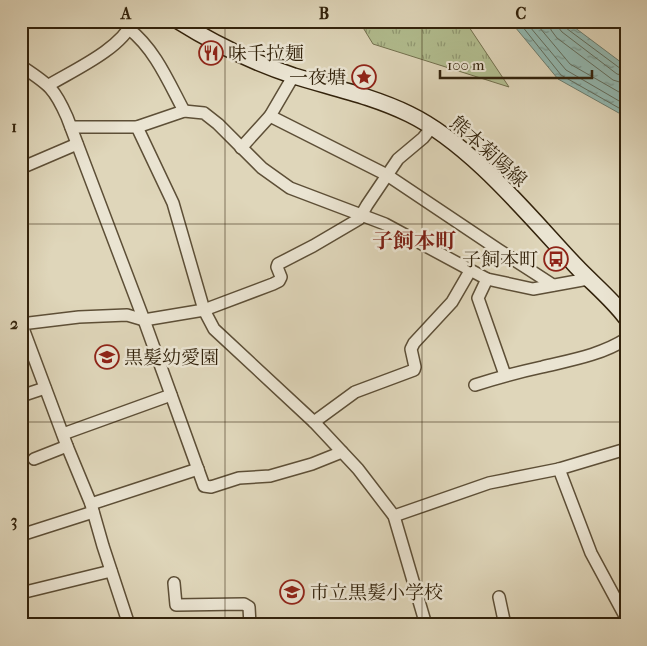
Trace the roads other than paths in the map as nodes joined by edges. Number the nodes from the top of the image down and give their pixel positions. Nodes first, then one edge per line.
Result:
1 (178, 21) edge
2 (131, 25) edge
3 (21, 66) edge
4 (294, 76) junction
5 (48, 85) junction
6 (184, 111) junction
7 (270, 116) junction
8 (137, 126) junction
9 (71, 127) junction
10 (432, 127) junction
11 (77, 144) junction
12 (241, 148) junction
13 (21, 168) edge
14 (387, 174) junction
15 (362, 215) junction
16 (470, 271) junction
17 (487, 279) junction
18 (588, 279) junction
19 (553, 285) junction
20 (624, 309) edge
21 (204, 310) junction
22 (144, 320) junction
23 (21, 324) edge
24 (626, 339) edge
25 (504, 375) junction
26 (475, 384) dead end
27 (45, 388) junction
28 (171, 395) junction
29 (21, 396) edge
30 (314, 422) junction
31 (63, 434) junction
32 (67, 446) junction
33 (626, 449) edge
34 (342, 452) junction
35 (34, 459) dead end
36 (198, 469) junction
37 (559, 470) junction
38 (92, 508) junction
39 (394, 516) junction
40 (21, 535) edge
41 (111, 571) junction
42 (174, 583) dead end
43 (21, 593) edge
44 (499, 597) dead end
45 (626, 618) edge
46 (129, 625) edge
47 (250, 625) edge
48 (426, 625) edge
49 (505, 625) edge

1 - 4 main road, 熊本菊陽線
2 - 5 street
2 - 6 street
3 - 5 street
4 - 7 street
4 - 10 main road, 熊本菊陽線
5 - 9 street
6 - 8 street
6 - 12 street
7 - 12 street
7 - 14 street
8 - 9 street
8 - 21 street
9 - 11 street
10 - 14 street
10 - 18 main road, 熊本菊陽線
11 - 13 street
11 - 22 street
12 - 15 street
14 - 15 street
14 - 19 street
15 - 16 street
15 - 21 street
16 - 17 street
16 - 30 street
17 - 19 street
17 - 25 street
18 - 19 street
18 - 20 main road, 熊本菊陽線
21 - 22 street
21 - 30 street
22 - 23 street
22 - 28 street
23 - 27 street
24 - 25 street
25 - 26 street
27 - 29 street
27 - 31 street
28 - 31 street
28 - 36 street
30 - 34 street
31 - 32 street
32 - 35 street
32 - 38 street
33 - 37 street
34 - 36 street
34 - 39 street
36 - 38 street
37 - 39 street
37 - 45 street
38 - 40 street
38 - 41 street
39 - 48 street
41 - 43 street
41 - 46 street
42 - 47 street
44 - 49 street

